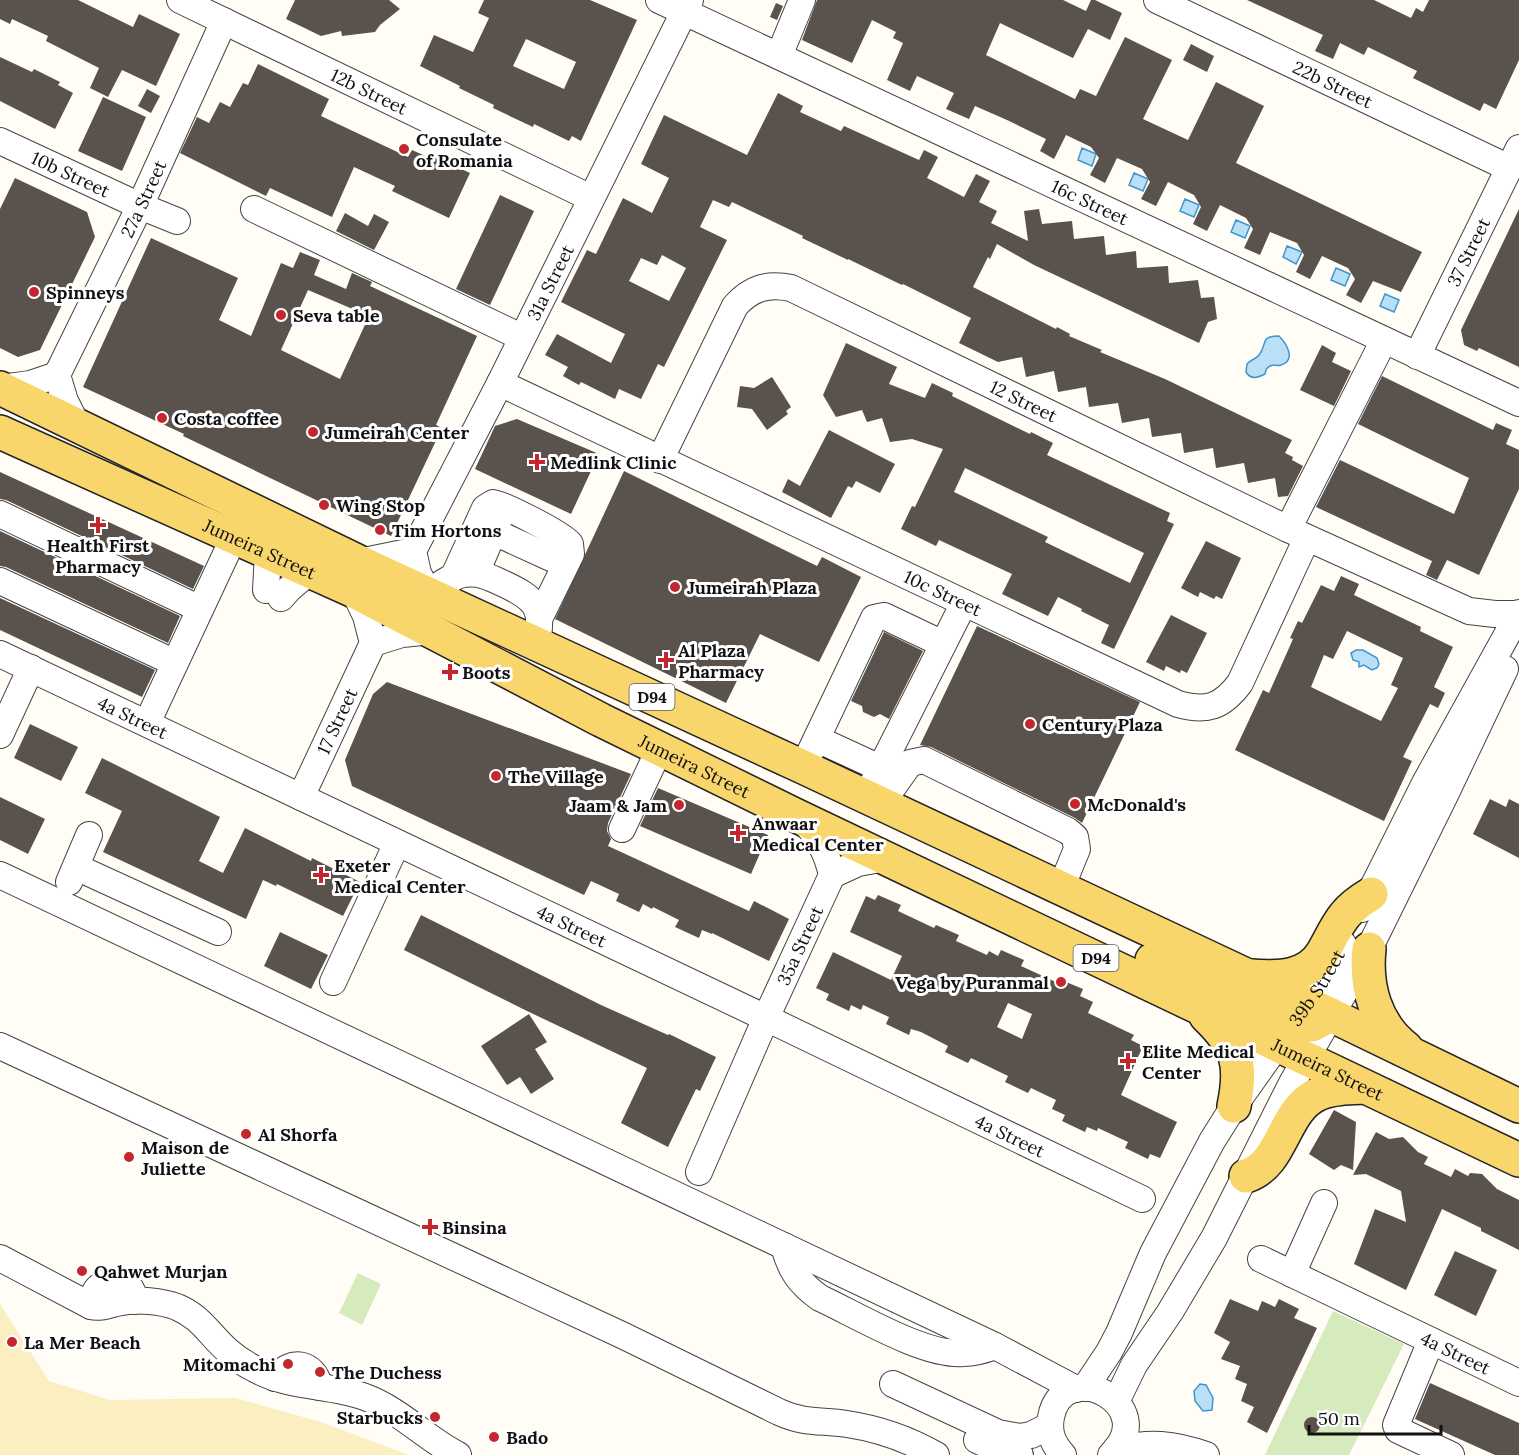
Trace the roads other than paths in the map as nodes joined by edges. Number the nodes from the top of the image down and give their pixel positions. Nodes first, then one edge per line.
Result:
1 (180, 0) edge
2 (659, 0) edge
3 (802, 0) edge
4 (1156, 0) edge
5 (687, 6) edge
6 (224, 21) junction
7 (779, 56) junction
8 (2, 147) edge
9 (1514, 158) edge
10 (591, 198) junction
11 (140, 206) junction
12 (254, 209) dead end
13 (177, 221) dead end
14 (521, 337) junction
15 (1384, 340) junction
16 (1417, 356) junction
17 (57, 375) junction
18 (500, 383) junction
19 (0, 388) edge
20 (1519, 403) edge
21 (77, 425) junction
22 (6, 438) edge
23 (660, 460) junction
24 (504, 507) junction
25 (0, 514) edge
26 (494, 532) junction
27 (1298, 533) junction
28 (234, 537) junction
29 (557, 547) junction
30 (413, 551) junction
31 (268, 553) junction
32 (310, 572) junction
33 (357, 576) junction
34 (0, 581) edge
35 (452, 581) junction
36 (964, 603) junction
37 (200, 609) junction
38 (1469, 611) junction
39 (1519, 613) edge
40 (535, 621) junction
41 (432, 631) junction
42 (1519, 640) edge
43 (373, 643) junction
44 (943, 644) junction
45 (0, 654) edge
46 (1493, 657) junction
47 (175, 663) junction
48 (31, 668) junction
49 (147, 723) junction
50 (0, 735) edge
51 (660, 748) junction
52 (810, 753) junction
53 (880, 768) junction
54 (301, 797) junction
55 (874, 800) junction
56 (799, 817) junction
57 (622, 829) dead end
58 (89, 835) dead end
59 (397, 843) junction
60 (886, 858) junction
61 (0, 875) edge
62 (832, 875) junction
63 (1061, 888) junction
64 (128, 891) junction
65 (1371, 894) junction
66 (111, 927) junction
67 (218, 932) dead end
68 (1044, 933) junction
69 (1369, 949) junction
70 (1247, 976) junction
71 (333, 982) dead end
72 (1199, 1008) junction
73 (766, 1018) junction
74 (1305, 1030) junction
75 (0, 1046) edge
76 (1419, 1058) junction
77 (1365, 1087) junction
78 (1513, 1103) edge
79 (1234, 1106) junction
80 (1519, 1160) edge
81 (699, 1172) dead end
82 (1246, 1176) junction
83 (1142, 1199) dead end
84 (1324, 1203) dead end
85 (0, 1258) edge
86 (1261, 1259) dead end
87 (1292, 1274) junction
88 (1431, 1341) junction
89 (1519, 1383) edge
90 (1081, 1389) junction
91 (1120, 1409) junction
92 (1056, 1446) edge
93 (1179, 1446) junction
94 (1114, 1452) edge
95 (458, 1455) edge
96 (936, 1455) edge
97 (1020, 1455) edge
98 (1026, 1455) edge
99 (1206, 1455) edge
100 (1450, 1455) edge

1 - 6 street, 12b Street
2 - 5 street, 16c Street
3 - 7 street
4 - 9 street, 22b Street
5 - 7 street, 16c Street
5 - 10 street, 31a Street
6 - 10 street, 12b Street
6 - 11 street, 27a Street
7 - 15 street, 16c Street
8 - 11 street, 10b Street
9 - 16 street, 37 Street
10 - 14 street, 31a Street
11 - 13 street, 10b Street
11 - 17 street, 27a Street
12 - 14 street
14 - 18 street, 31a Street
15 - 16 street, 16c Street
15 - 27 street, 10c Street
16 - 20 street, 16c Street
17 - 19 street
17 - 21 street
18 - 23 street, 10c Street
18 - 30 street, 31a Street
19 - 21 main road, Jumeira Street / D94
21 - 33 main road, Jumeira Street / D94
22 - 28 main road, Jumeira Street / D94
23 - 27 street, 12 Street
23 - 36 street, 10c Street
24 - 26 street
24 - 29 street
24 - 35 street
25 - 37 street
26 - 29 street
26 - 35 street
27 - 36 street, 10c Street
27 - 38 street, 12 Street
28 - 31 main road, Jumeira Street / D94
28 - 37 street
29 - 40 street
30 - 33 street
30 - 35 street
31 - 32 main road, Jumeira Street / D94
31 - 32 street
32 - 33 main road, Jumeira Street / D94
33 - 35 main road, Jumeira Street / D94
33 - 41 main road, Jumeira Street / D94
33 - 43 street
34 - 47 street
35 - 40 main road, Jumeira Street / D94
35 - 40 street
36 - 44 street
37 - 47 street
38 - 39 street, 12 Street
38 - 46 street
39 - 46 street, 39b Street
40 - 52 main road, Jumeira Street / D94
41 - 43 street
41 - 51 main road, Jumeira Street / D94
42 - 69 street, 39b Street
43 - 54 street, 17 Street
44 - 52 street
44 - 53 street
45 - 48 street, 4a Street
46 - 65 street, 39b Street
47 - 49 street
48 - 49 street, 4a Street
48 - 50 street
49 - 54 street, 4a Street
51 - 56 main road, Jumeira Street / D94
51 - 57 street
52 - 53 street
52 - 55 main road, Jumeira Street / D94
53 - 55 street
54 - 59 street, 4a Street
55 - 63 main road, Jumeira Street / D94
55 - 63 street
56 - 60 main road, Jumeira Street / D94
56 - 62 street
58 - 64 street
59 - 71 street
59 - 73 street, 4a Street
60 - 62 street
60 - 68 main road, Jumeira Street / D94
61 - 66 street
62 - 73 street, 35a Street
63 - 70 main road, Jumeira Street / D94
64 - 66 street
64 - 67 street
65 - 70 main road
65 - 74 street, 39b Street
66 - 90 street
68 - 72 main road, Jumeira Street / D94
68 - 74 main road
69 - 74 street, 39b Street
69 - 76 main road
70 - 74 main road, Jumeira Street / D94
72 - 74 main road, Jumeira Street / D94
72 - 79 main road
73 - 81 street, 35a Street
73 - 83 street, 4a Street
74 - 76 main road, Jumeira Street / D94
74 - 77 main road, Jumeira Street / D94
74 - 78 main road
74 - 79 street, 39b Street
74 - 82 street, 39b Street
75 - 96 street
76 - 78 main road, Jumeira Street / D94
77 - 80 main road, Jumeira Street / D94
77 - 82 main road
79 - 90 street, 39b Street
82 - 91 street, 39b Street
84 - 87 street
85 - 95 street
86 - 87 street, 4a Street
87 - 88 street, 4a Street
88 - 89 street, 4a Street
88 - 100 street
90 - 91 street
90 - 92 street, 39b Street
91 - 93 street
91 - 94 street, 39b Street
92 - 97 street
92 - 98 street
93 - 94 street
93 - 99 street

